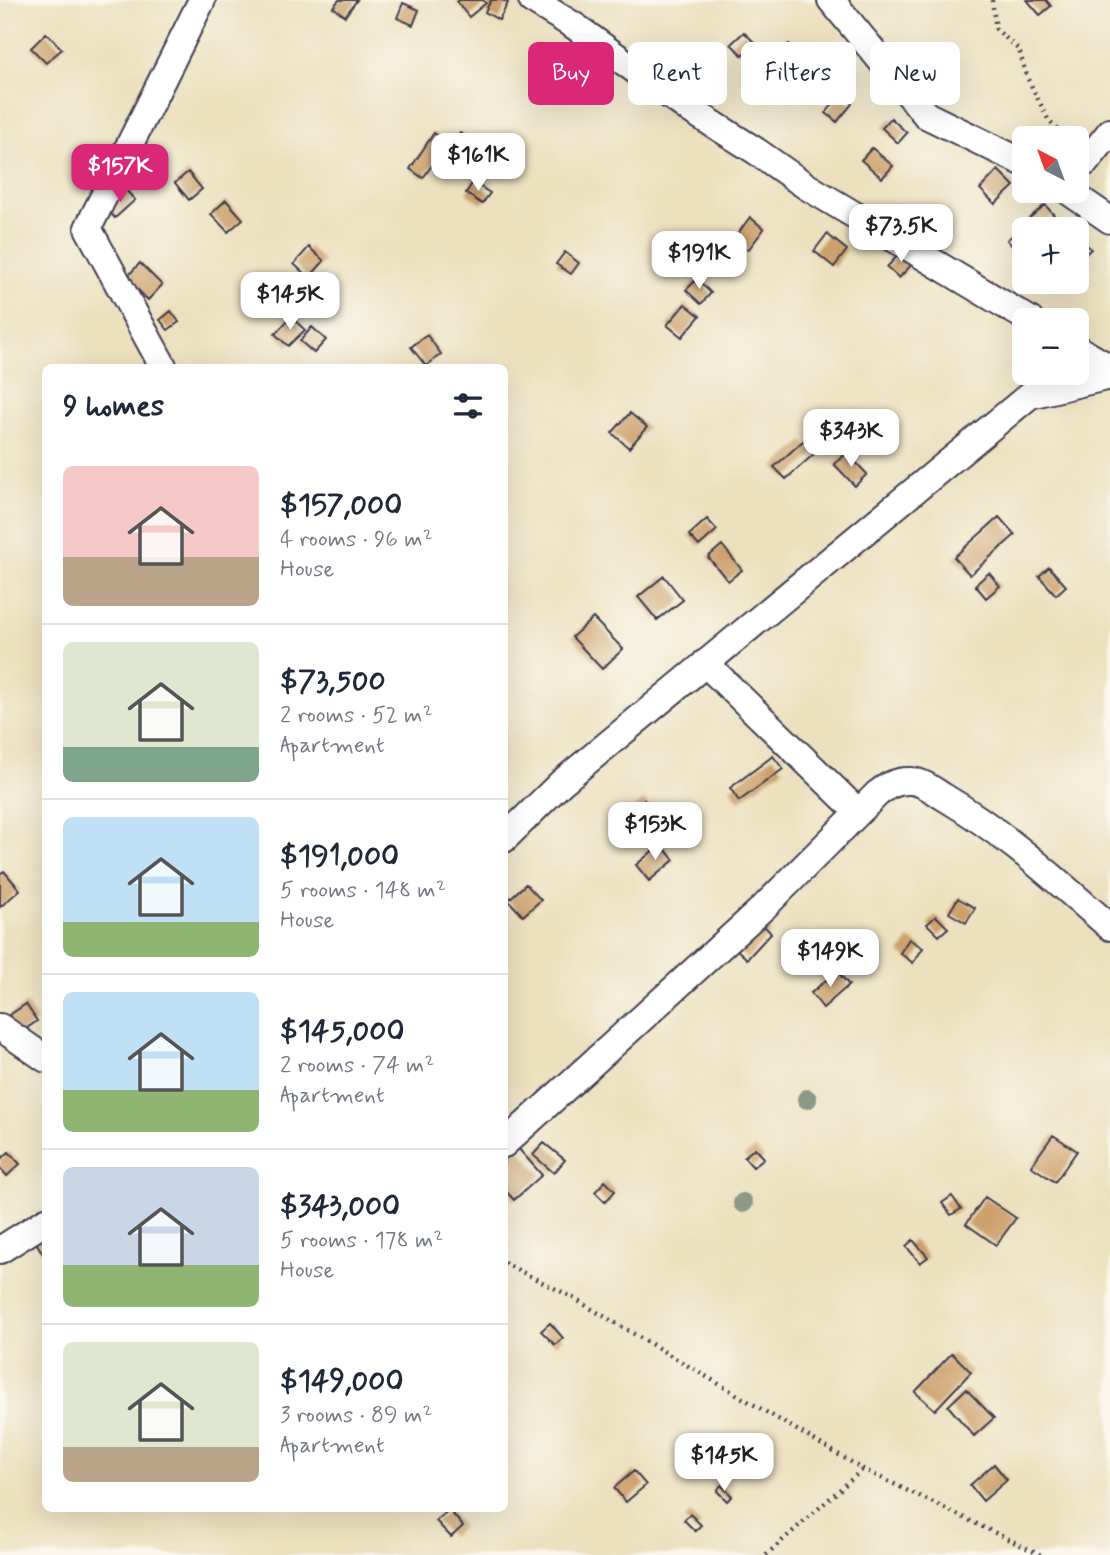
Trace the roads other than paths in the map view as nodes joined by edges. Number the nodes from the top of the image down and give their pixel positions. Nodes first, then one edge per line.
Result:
1 (202, 0) edge
2 (532, 0) edge
3 (831, 0) edge
4 (1110, 132) edge
5 (1012, 157) edge
6 (1089, 158) edge
7 (1085, 203) edge
8 (1110, 220) edge
9 (1012, 309) edge
10 (1089, 356) edge
11 (162, 364) edge
12 (1110, 368) edge
13 (1110, 376) edge
14 (705, 663) junction
15 (858, 812) junction
16 (508, 835) edge
17 (1110, 927) edge
18 (0, 1027) edge
19 (42, 1056) edge
20 (508, 1140) edge
21 (42, 1224) edge
22 (0, 1250) edge

1 - 11 street
2 - 9 street
3 - 5 street
4 - 6 street
7 - 8 street
10 - 12 street
13 - 14 street
14 - 15 street
14 - 16 street
15 - 17 street
15 - 20 street
18 - 19 street
21 - 22 street

